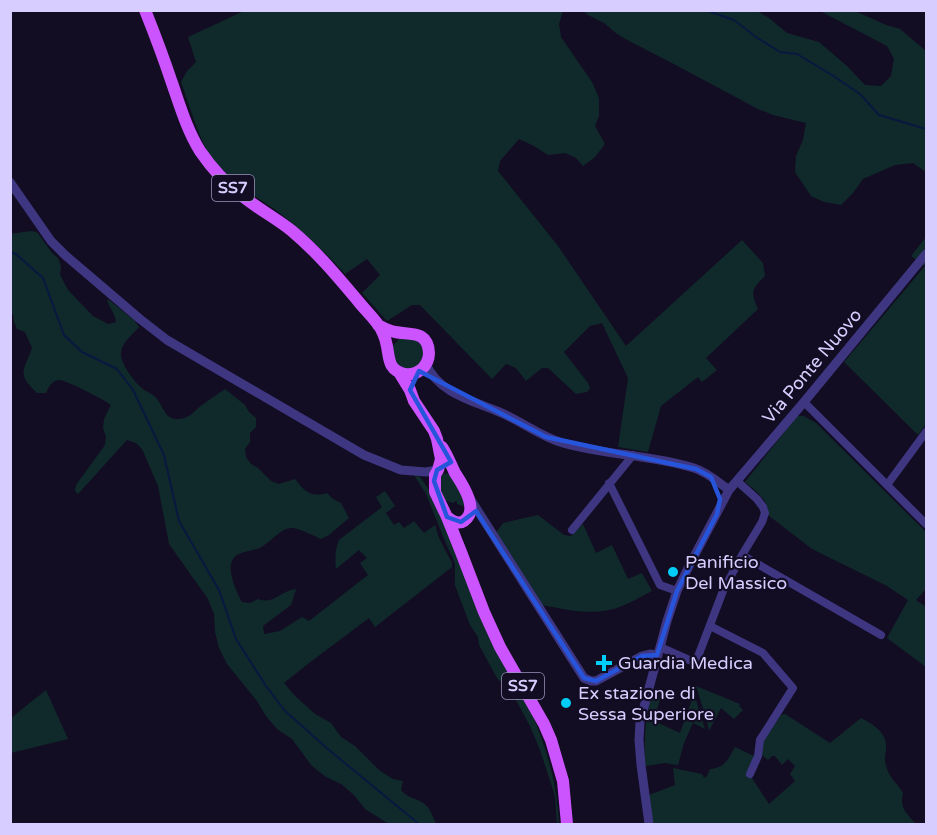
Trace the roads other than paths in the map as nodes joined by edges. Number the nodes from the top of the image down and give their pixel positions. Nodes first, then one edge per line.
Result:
1 (145, 10) edge
2 (10, 182) edge
3 (927, 254) edge
4 (378, 325) junction
5 (404, 333) junction
6 (388, 351) junction
7 (420, 369) junction
8 (399, 372) junction
9 (410, 390) junction
10 (804, 402) junction
11 (927, 432) edge
12 (437, 439) junction
13 (633, 455) junction
14 (438, 470) junction
15 (419, 472) junction
16 (456, 473) junction
17 (711, 477) junction
18 (737, 481) junction
19 (609, 483) junction
20 (887, 485) junction
21 (729, 490) junction
22 (435, 492) junction
23 (468, 498) junction
24 (717, 514) junction
25 (447, 517) junction
26 (482, 519) junction
27 (464, 520) junction
28 (927, 524) edge
29 (572, 531) dead end
30 (461, 552) junction
31 (742, 555) junction
32 (677, 591) junction
33 (710, 626) junction
34 (881, 634) dead end
35 (658, 651) junction
36 (750, 774) dead end
37 (567, 825) edge
38 (649, 825) edge

1 - 4 main road, SS7
2 - 15 street
3 - 10 street, Via Ponte Nuovo
4 - 5 main road
4 - 6 main road, SS7
5 - 6 main road
5 - 7 main road
6 - 8 main road, SS7
7 - 8 main road
7 - 9 main road
7 - 13 street
8 - 9 main road, SS7
9 - 12 main road, SS7
10 - 18 street, Via Ponte Nuovo
10 - 20 street
11 - 20 street
12 - 14 main road, SS7
12 - 16 main road, SS7
13 - 17 street
13 - 19 street
14 - 15 street
14 - 16 main road
14 - 22 main road, SS7
15 - 22 street
16 - 23 main road, SS7
17 - 21 street
17 - 24 street
18 - 21 street, Via Ponte Nuovo
18 - 31 street
19 - 29 street
19 - 32 street
20 - 28 street
21 - 24 street, Via Ponte Nuovo
22 - 25 main road, SS7
23 - 26 street
23 - 27 main road, SS7
24 - 32 street, Via Ponte Nuovo
25 - 27 main road
25 - 30 main road, SS7
26 - 27 street
26 - 35 street
27 - 30 main road, SS7
30 - 37 main road, SS7
31 - 33 street
31 - 34 street
32 - 35 street, Via Ponte Nuovo
33 - 35 street
33 - 36 street
35 - 38 street, Via Ponte Nuovo

